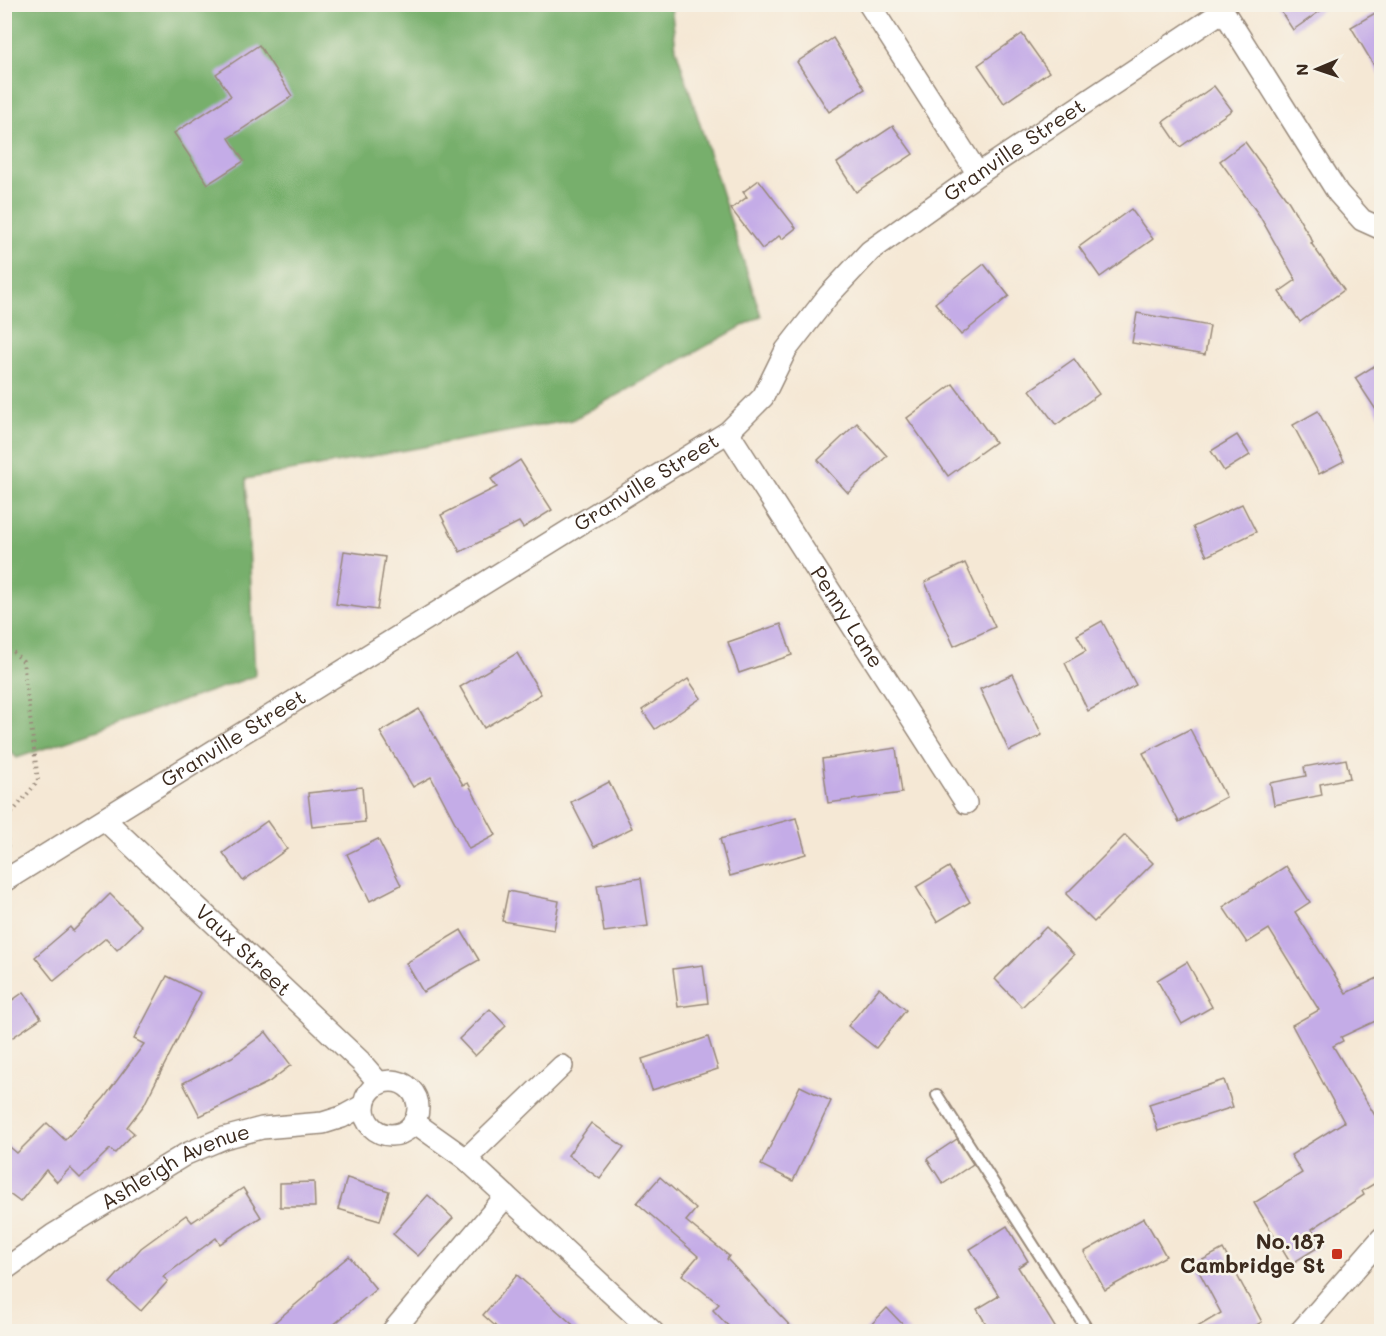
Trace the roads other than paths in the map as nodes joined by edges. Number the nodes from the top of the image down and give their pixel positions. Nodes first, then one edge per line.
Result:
1 (868, 4) edge
2 (1221, 8) edge
3 (978, 174) junction
4 (1382, 229) edge
5 (728, 432) junction
6 (966, 803) dead end
7 (105, 820) junction
8 (7, 880) edge
9 (562, 1066) dead end
10 (379, 1083) junction
11 (937, 1095) dead end
12 (364, 1105) junction
13 (414, 1122) junction
14 (466, 1159) junction
15 (507, 1196) junction
16 (1382, 1238) edge
17 (4, 1270) edge
18 (392, 1332) edge
19 (653, 1332) edge
20 (1089, 1332) edge
21 (1300, 1332) edge

1 - 3 street
2 - 3 street, Granville Street
2 - 4 street
3 - 5 street, Granville Street
5 - 6 street, Penny Lane
5 - 7 street, Granville Street
7 - 8 street, Granville Street
7 - 10 street, Vaux Street
9 - 14 street
10 - 12 street
10 - 13 street
11 - 20 lane
12 - 13 street
12 - 17 street, Ashleigh Avenue
13 - 14 street
14 - 15 street
15 - 18 street
15 - 19 street
16 - 21 street

